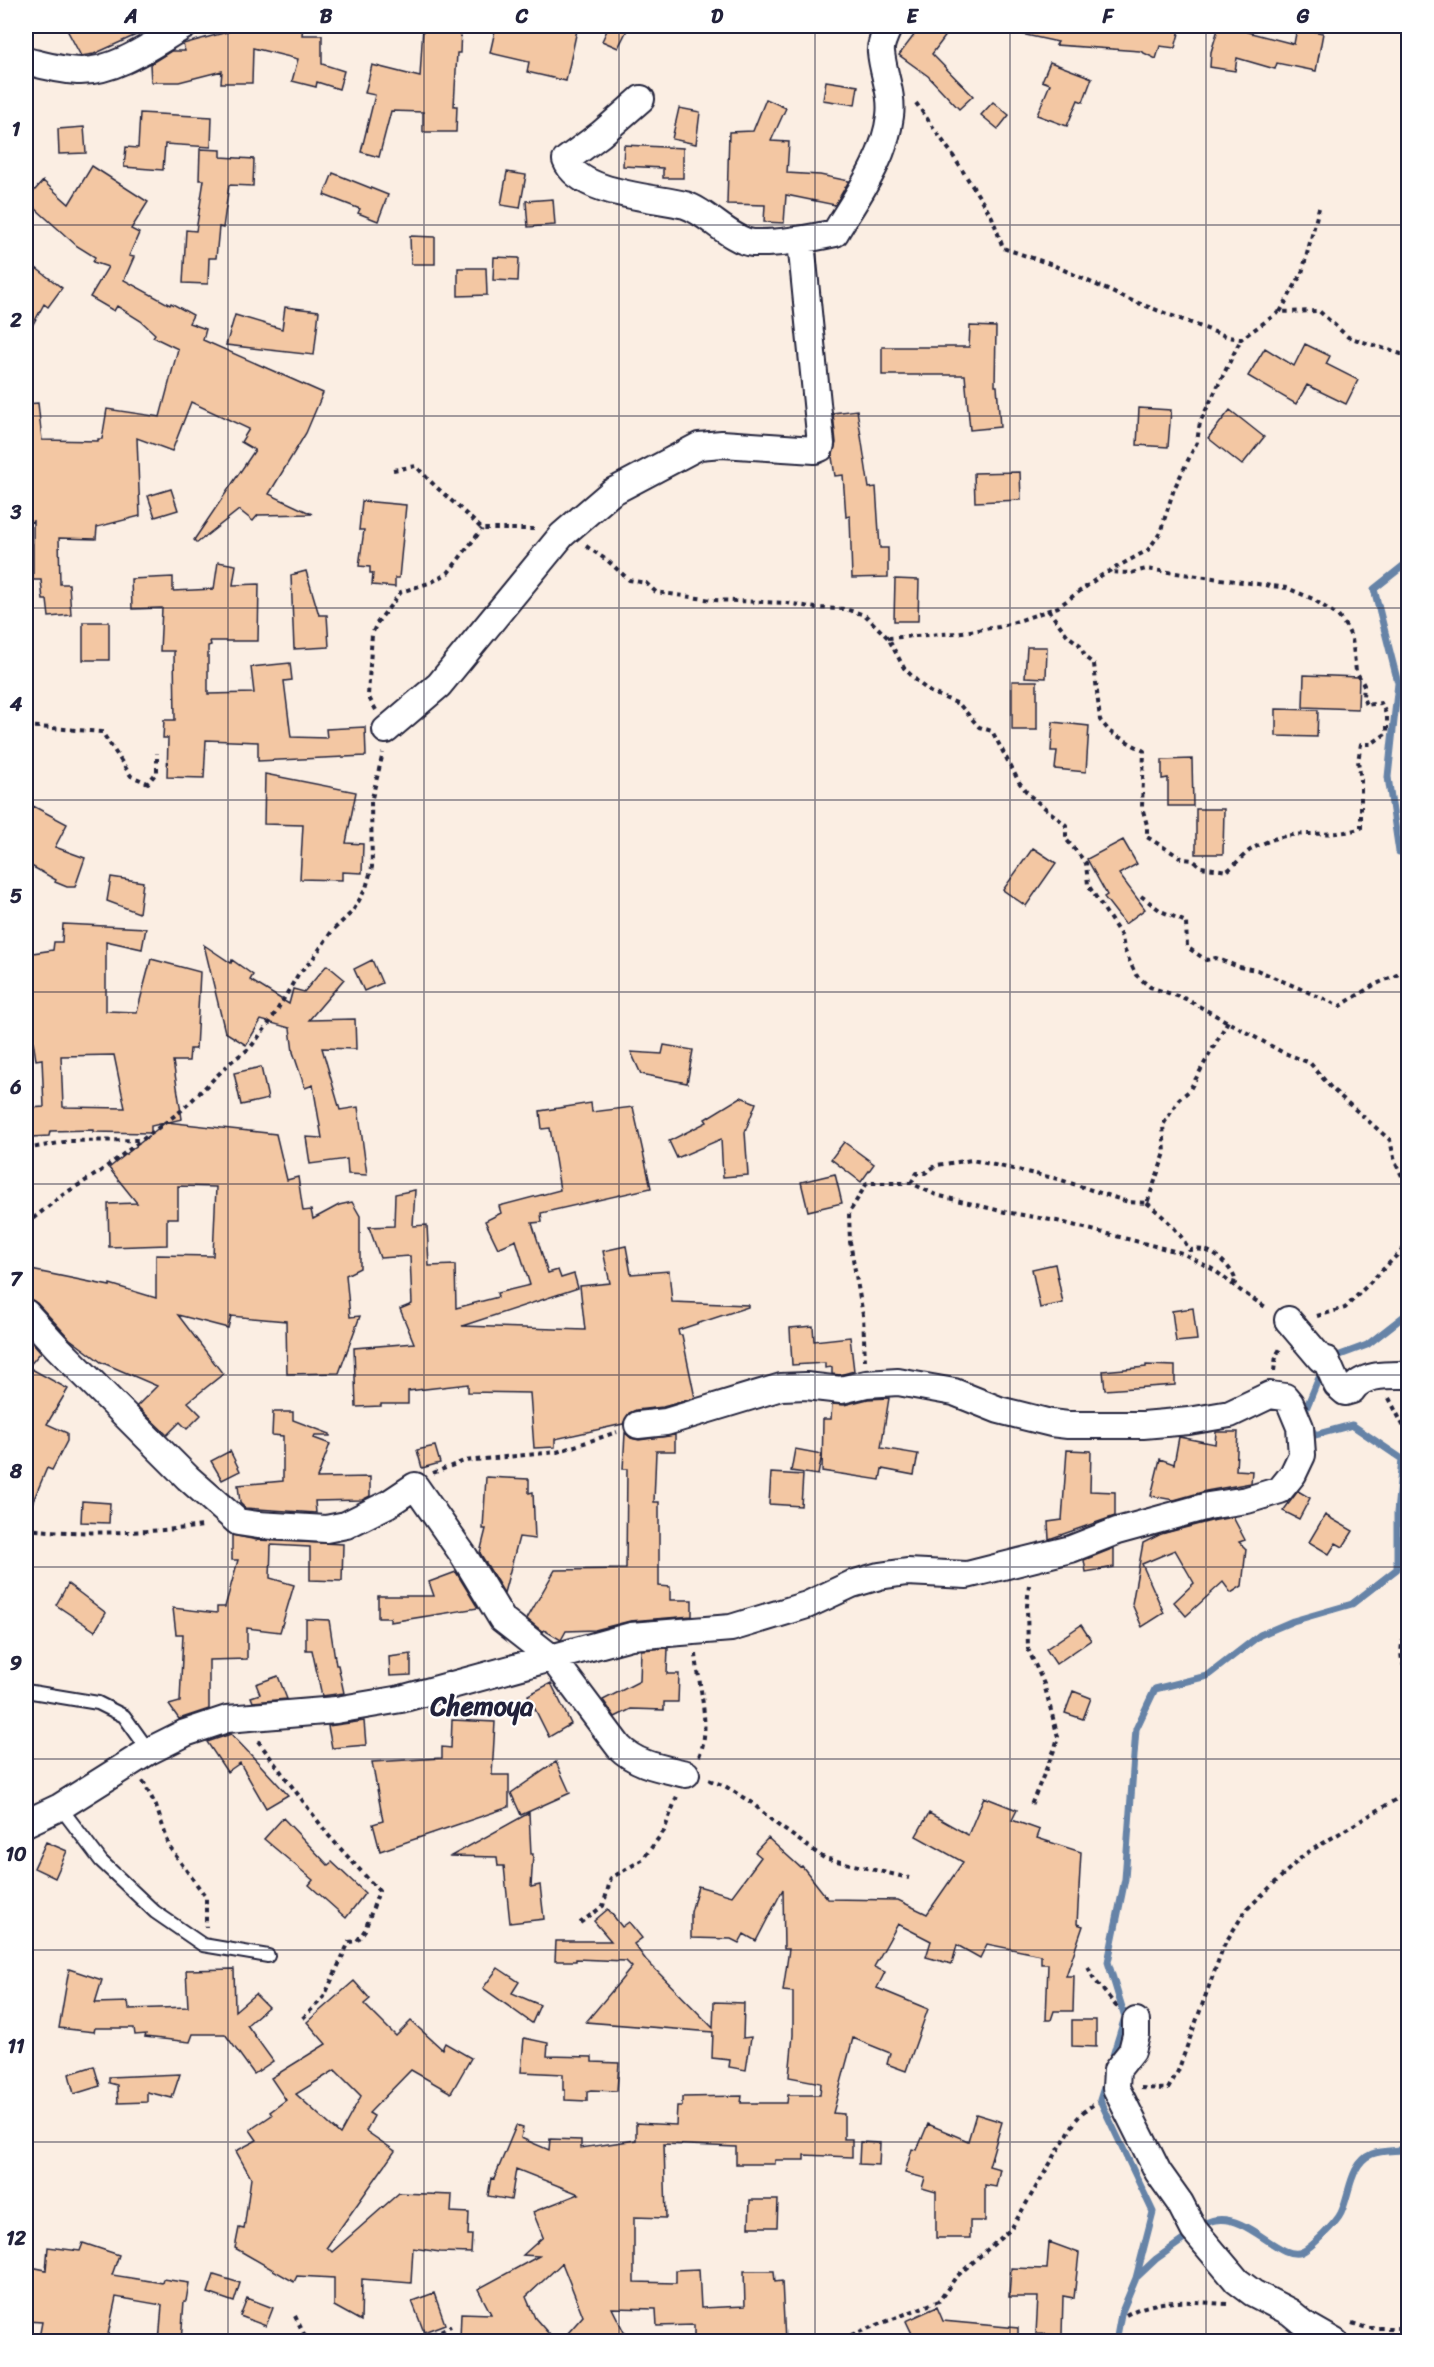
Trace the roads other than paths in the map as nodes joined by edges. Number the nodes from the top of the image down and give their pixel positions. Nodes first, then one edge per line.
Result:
1 (184, 26) edge
2 (889, 26) edge
3 (26, 61) edge
4 (641, 99) dead end
5 (801, 241) junction
6 (386, 730) dead end
7 (26, 1313) edge
8 (1288, 1320) road end
9 (1408, 1375) edge
10 (638, 1425) road end
11 (553, 1659) junction
12 (26, 1691) edge
13 (142, 1756) junction
14 (686, 1774) dead end
15 (60, 1807) junction
16 (26, 1823) edge
17 (268, 1956) dead end
18 (1128, 2015) road end
19 (1335, 2342) edge

1 - 3 street
2 - 5 street
4 - 5 street
5 - 6 street
7 - 11 street
8 - 9 street
10 - 11 street
11 - 13 street
11 - 14 street
12 - 13 lane
13 - 15 street
15 - 16 street
15 - 17 lane
18 - 19 street

